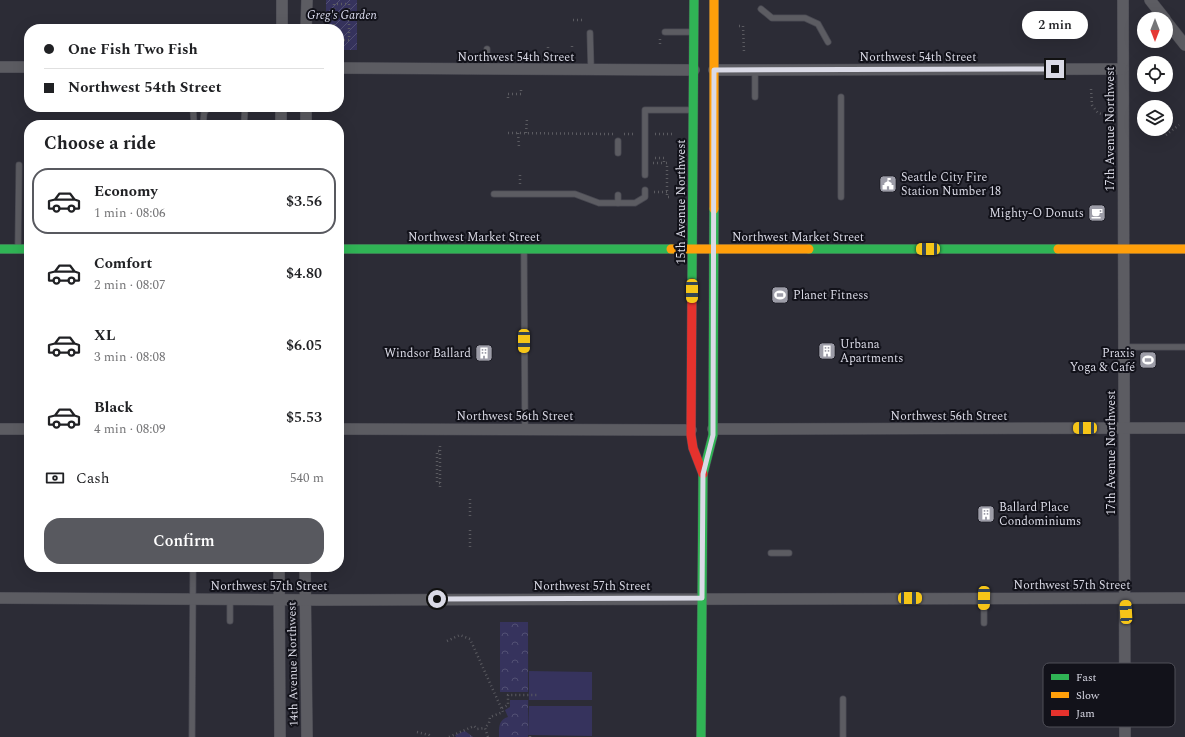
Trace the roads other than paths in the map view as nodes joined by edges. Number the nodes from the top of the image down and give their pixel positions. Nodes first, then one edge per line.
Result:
1 (282, 0) edge
2 (307, 0) edge
3 (694, 0) edge
4 (714, 0) edge
5 (1123, 0) edge
6 (1150, 0) edge
7 (761, 9) dead end
8 (1159, 12) edge
9 (282, 24) edge
10 (306, 24) edge
11 (1173, 30) edge
12 (666, 32) dead end
13 (694, 32) junction
14 (590, 33) dead end
15 (828, 42) dead end
16 (1185, 45) edge
17 (487, 49) dead end
18 (0, 67) edge
19 (24, 67) edge
20 (344, 68) edge
21 (1123, 69) junction
22 (487, 70) junction
23 (591, 70) junction
24 (694, 70) junction
25 (714, 70) junction
26 (755, 70) junction
27 (755, 97) dead end
28 (842, 97) dead end
29 (693, 110) junction
30 (618, 141) dead end
31 (618, 153) dead end
32 (19, 165) dead end
33 (645, 175) dead end
34 (645, 190) dead end
35 (494, 194) dead end
36 (618, 195) dead end
37 (841, 197) dead end
38 (618, 203) junction
39 (0, 249) edge
40 (18, 249) junction
41 (24, 249) edge
42 (344, 249) edge
43 (524, 249) junction
44 (692, 249) junction
45 (713, 249) junction
46 (1123, 249) junction
47 (1185, 249) edge
48 (1124, 347) junction
49 (1185, 347) edge
50 (1124, 428) junction
51 (1185, 428) edge
52 (0, 429) edge
53 (24, 429) edge
54 (344, 429) edge
55 (525, 429) junction
56 (691, 430) junction
57 (713, 430) junction
58 (703, 474) junction
59 (771, 553) dead end
60 (789, 553) dead end
61 (193, 572) edge
62 (279, 572) edge
63 (305, 572) edge
64 (0, 598) edge
65 (702, 598) junction
66 (984, 598) junction
67 (1125, 598) junction
68 (1185, 598) edge
69 (193, 599) junction
70 (230, 599) junction
71 (279, 599) junction
72 (306, 600) junction
73 (230, 621) dead end
74 (984, 623) dead end
75 (1125, 663) edge
76 (843, 699) dead end
77 (192, 737) edge
78 (280, 737) edge
79 (307, 737) edge
80 (702, 737) edge
81 (843, 737) edge

1 - 9 street
2 - 10 street
3 - 13 main road, 15th Avenue Northwest
4 - 25 main road, 15th Avenue Northwest
5 - 21 street, 17th Avenue Northwest
6 - 8 street
7 - 15 lane
11 - 16 street
12 - 13 lane
13 - 24 main road, 15th Avenue Northwest
14 - 23 lane
17 - 22 lane
18 - 19 street
20 - 22 street, Northwest 54th Street
21 - 26 street, Northwest 54th Street
21 - 46 street, 17th Avenue Northwest
22 - 23 street, Northwest 54th Street
23 - 24 street, Northwest 54th Street
24 - 29 main road, 15th Avenue Northwest
25 - 26 street, Northwest 54th Street
25 - 45 main road, 15th Avenue Northwest
26 - 27 lane
28 - 37 lane
29 - 33 lane
29 - 44 main road, 15th Avenue Northwest
30 - 31 lane
32 - 40 lane
34 - 38 lane
35 - 38 lane
36 - 38 lane
39 - 40 main road
40 - 41 main road
42 - 43 main road, Northwest Market Street
43 - 44 main road, Northwest Market Street
43 - 55 lane
44 - 45 main road, Northwest Market Street
44 - 56 main road, 15th Avenue Northwest
45 - 46 main road, Northwest Market Street
45 - 57 main road, 15th Avenue Northwest
46 - 47 main road, Northwest Market Street
46 - 48 street, 17th Avenue Northwest
48 - 49 lane
48 - 50 street, 17th Avenue Northwest
50 - 51 street, Northwest 56th Street
50 - 57 street, Northwest 56th Street
50 - 67 street, 17th Avenue Northwest
52 - 53 street
54 - 55 street, Northwest 56th Street
55 - 56 street, Northwest 56th Street
56 - 58 main road, 15th Avenue Northwest
57 - 58 main road, 15th Avenue Northwest
58 - 65 main road, 15th Avenue Northwest
59 - 60 lane
61 - 69 lane
62 - 71 street, 14th Avenue Northwest
63 - 72 street, 14th Avenue Northwest
64 - 69 street, Northwest 57th Street
65 - 66 street, Northwest 57th Street
65 - 72 street, Northwest 57th Street
65 - 80 main road, 15th Avenue Northwest
66 - 67 street, Northwest 57th Street
66 - 74 lane
67 - 68 street, Northwest 57th Street
67 - 75 street, 17th Avenue Northwest
69 - 70 street, Northwest 57th Street
69 - 77 lane
70 - 71 street, Northwest 57th Street
70 - 73 lane
71 - 72 street, Northwest 57th Street
71 - 78 street, 14th Avenue Northwest
72 - 79 street, 14th Avenue Northwest
76 - 81 lane

